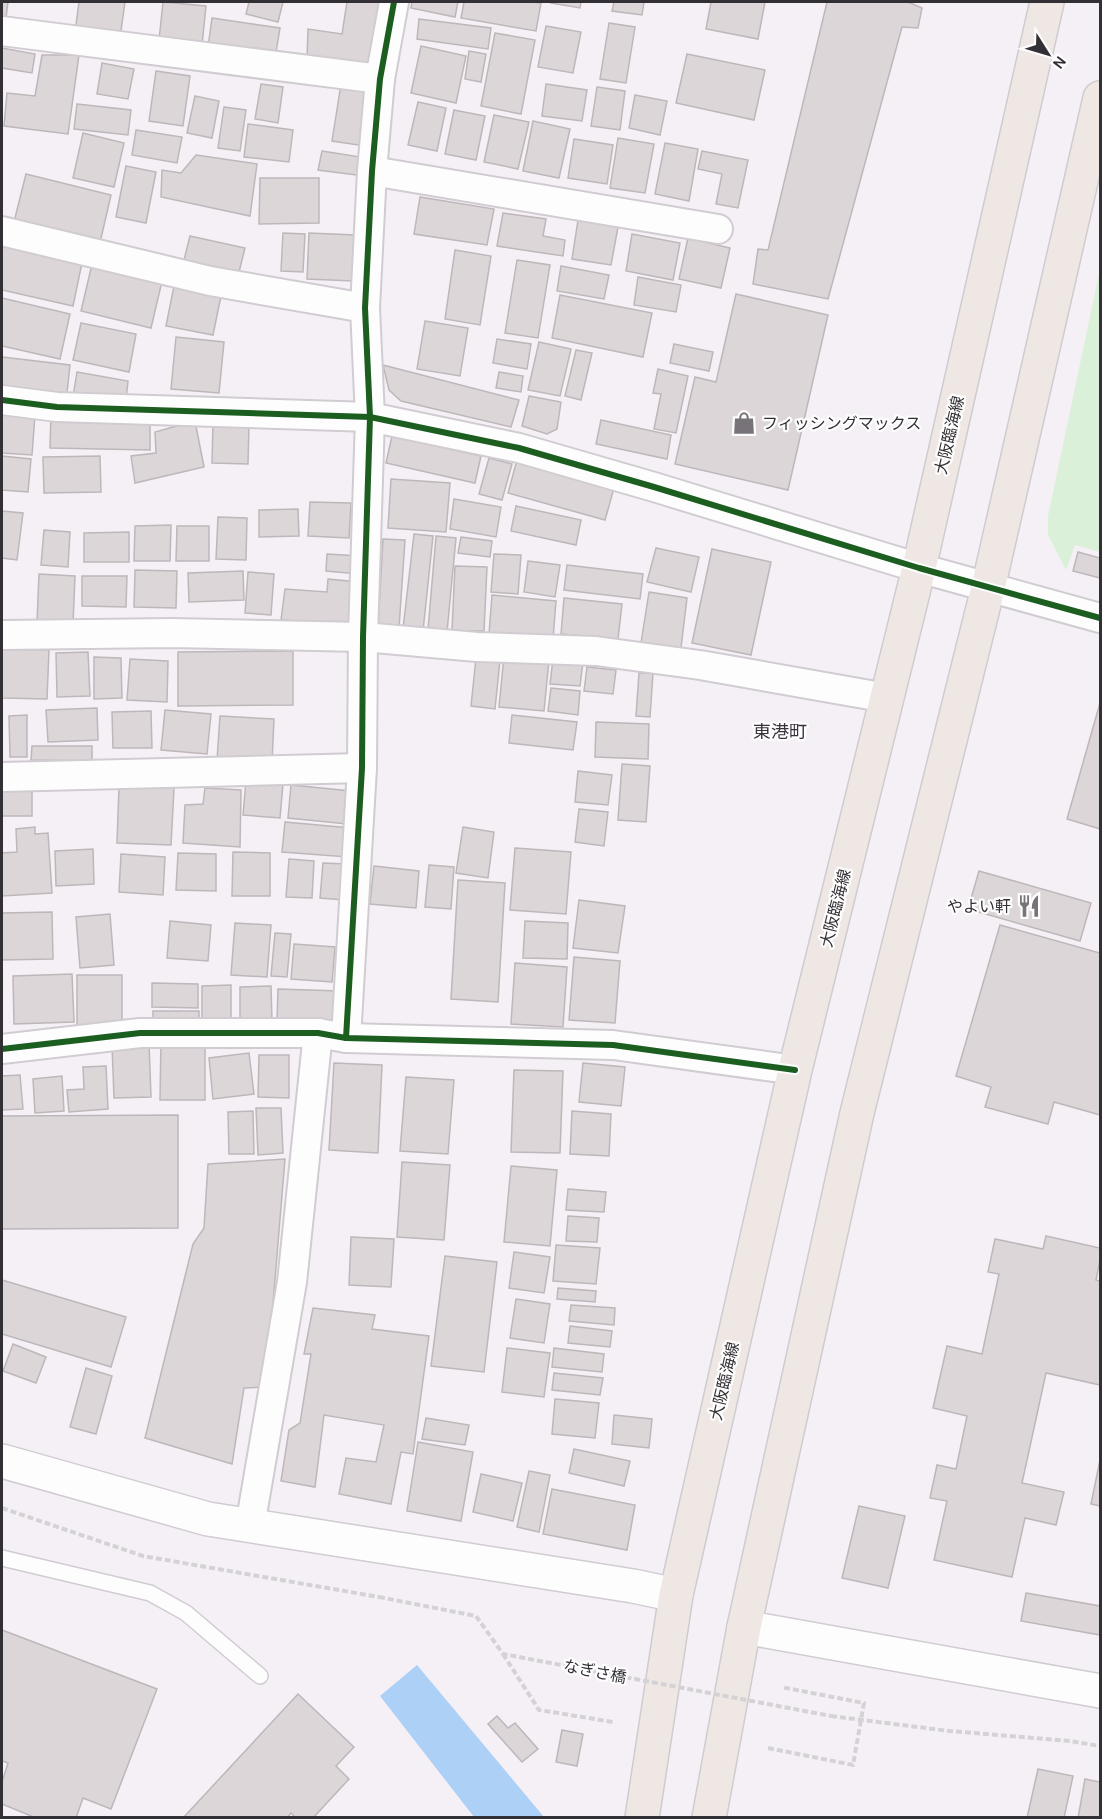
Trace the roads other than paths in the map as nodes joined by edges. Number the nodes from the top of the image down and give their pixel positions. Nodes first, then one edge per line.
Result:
1 (394, 2) edge
2 (1047, 2) edge
3 (2, 31) edge
4 (380, 79) junction
5 (1101, 98) edge
6 (372, 171) junction
7 (718, 229) dead end
8 (2, 231) edge
9 (364, 308) junction
10 (2, 400) edge
11 (370, 417) junction
12 (919, 568) junction
13 (988, 588) junction
14 (1101, 618) edge
15 (2, 635) edge
16 (363, 637) junction
17 (887, 698) junction
18 (362, 768) junction
19 (2, 777) edge
20 (318, 1033) junction
21 (346, 1038) junction
22 (2, 1049) edge
23 (795, 1070) junction
24 (2, 1461) edge
25 (250, 1526) junction
26 (2, 1558) edge
27 (676, 1595) junction
28 (744, 1627) junction
29 (260, 1676) dead end
30 (1101, 1691) edge
31 (642, 1818) edge
32 (710, 1818) edge

1 - 4 street
2 - 12 main road, 大阪臨海線
3 - 4 street
4 - 6 street
5 - 13 main road
6 - 7 street
6 - 9 street
8 - 9 street
9 - 11 street
10 - 11 street
11 - 12 street
11 - 16 street
12 - 13 street
12 - 17 main road, 大阪臨海線
13 - 14 street
13 - 28 main road
15 - 16 street
16 - 17 street
16 - 18 street
17 - 23 main road, 大阪臨海線
18 - 19 street
18 - 21 street
20 - 21 street
20 - 22 street
20 - 25 street
21 - 23 street
23 - 27 main road, 大阪臨海線
24 - 25 street
25 - 27 street
26 - 29 lane
27 - 31 main road, 大阪臨海線
28 - 30 street
28 - 32 main road

